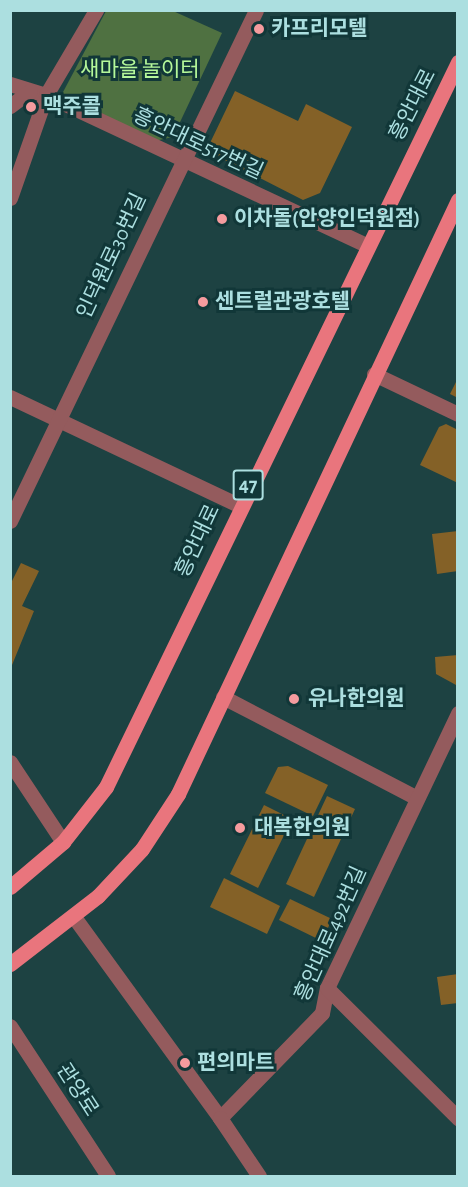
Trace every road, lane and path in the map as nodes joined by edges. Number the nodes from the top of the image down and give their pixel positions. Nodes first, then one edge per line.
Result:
1 (96, 10) edge
2 (256, 10) edge
3 (458, 62) edge
4 (10, 84) edge
5 (30, 91) junction
6 (46, 95) junction
7 (10, 106) edge
8 (181, 161) junction
9 (10, 198) edge
10 (458, 200) edge
11 (366, 244) junction
12 (374, 374) junction
13 (10, 397) edge
14 (458, 414) edge
15 (58, 420) junction
16 (238, 505) junction
17 (10, 521) edge
18 (223, 697) junction
19 (458, 713) edge
20 (10, 762) edge
21 (415, 797) junction
22 (63, 842) junction
23 (10, 886) edge
24 (74, 917) junction
25 (10, 964) edge
26 (327, 988) junction
27 (10, 1026) edge
28 (220, 1118) junction
29 (458, 1118) edge
30 (108, 1176) edge
31 (260, 1176) edge

1 - 6 street
2 - 8 street, 인덕원로30번길
3 - 11 main road, 흥안대로 / 47
4 - 5 street, 흥안대로517번길
5 - 6 street, 흥안대로517번길
5 - 7 street
6 - 8 street, 흥안대로517번길
6 - 9 street
8 - 11 street, 흥안대로517번길
8 - 15 street, 인덕원로30번길
10 - 12 main road
11 - 16 main road, 흥안대로 / 47
12 - 14 street
12 - 18 main road
13 - 15 street
15 - 16 street
15 - 17 street, 인덕원로30번길
16 - 22 main road, 흥안대로 / 47
18 - 21 street
18 - 24 main road
19 - 21 street, 흥안대로492번길
20 - 22 street
21 - 26 street, 흥안대로492번길
22 - 23 main road, 흥안대로 / 47
24 - 25 main road
24 - 28 street
26 - 28 street, 흥안대로492번길
26 - 29 street
27 - 30 street, 관양로
28 - 31 street

